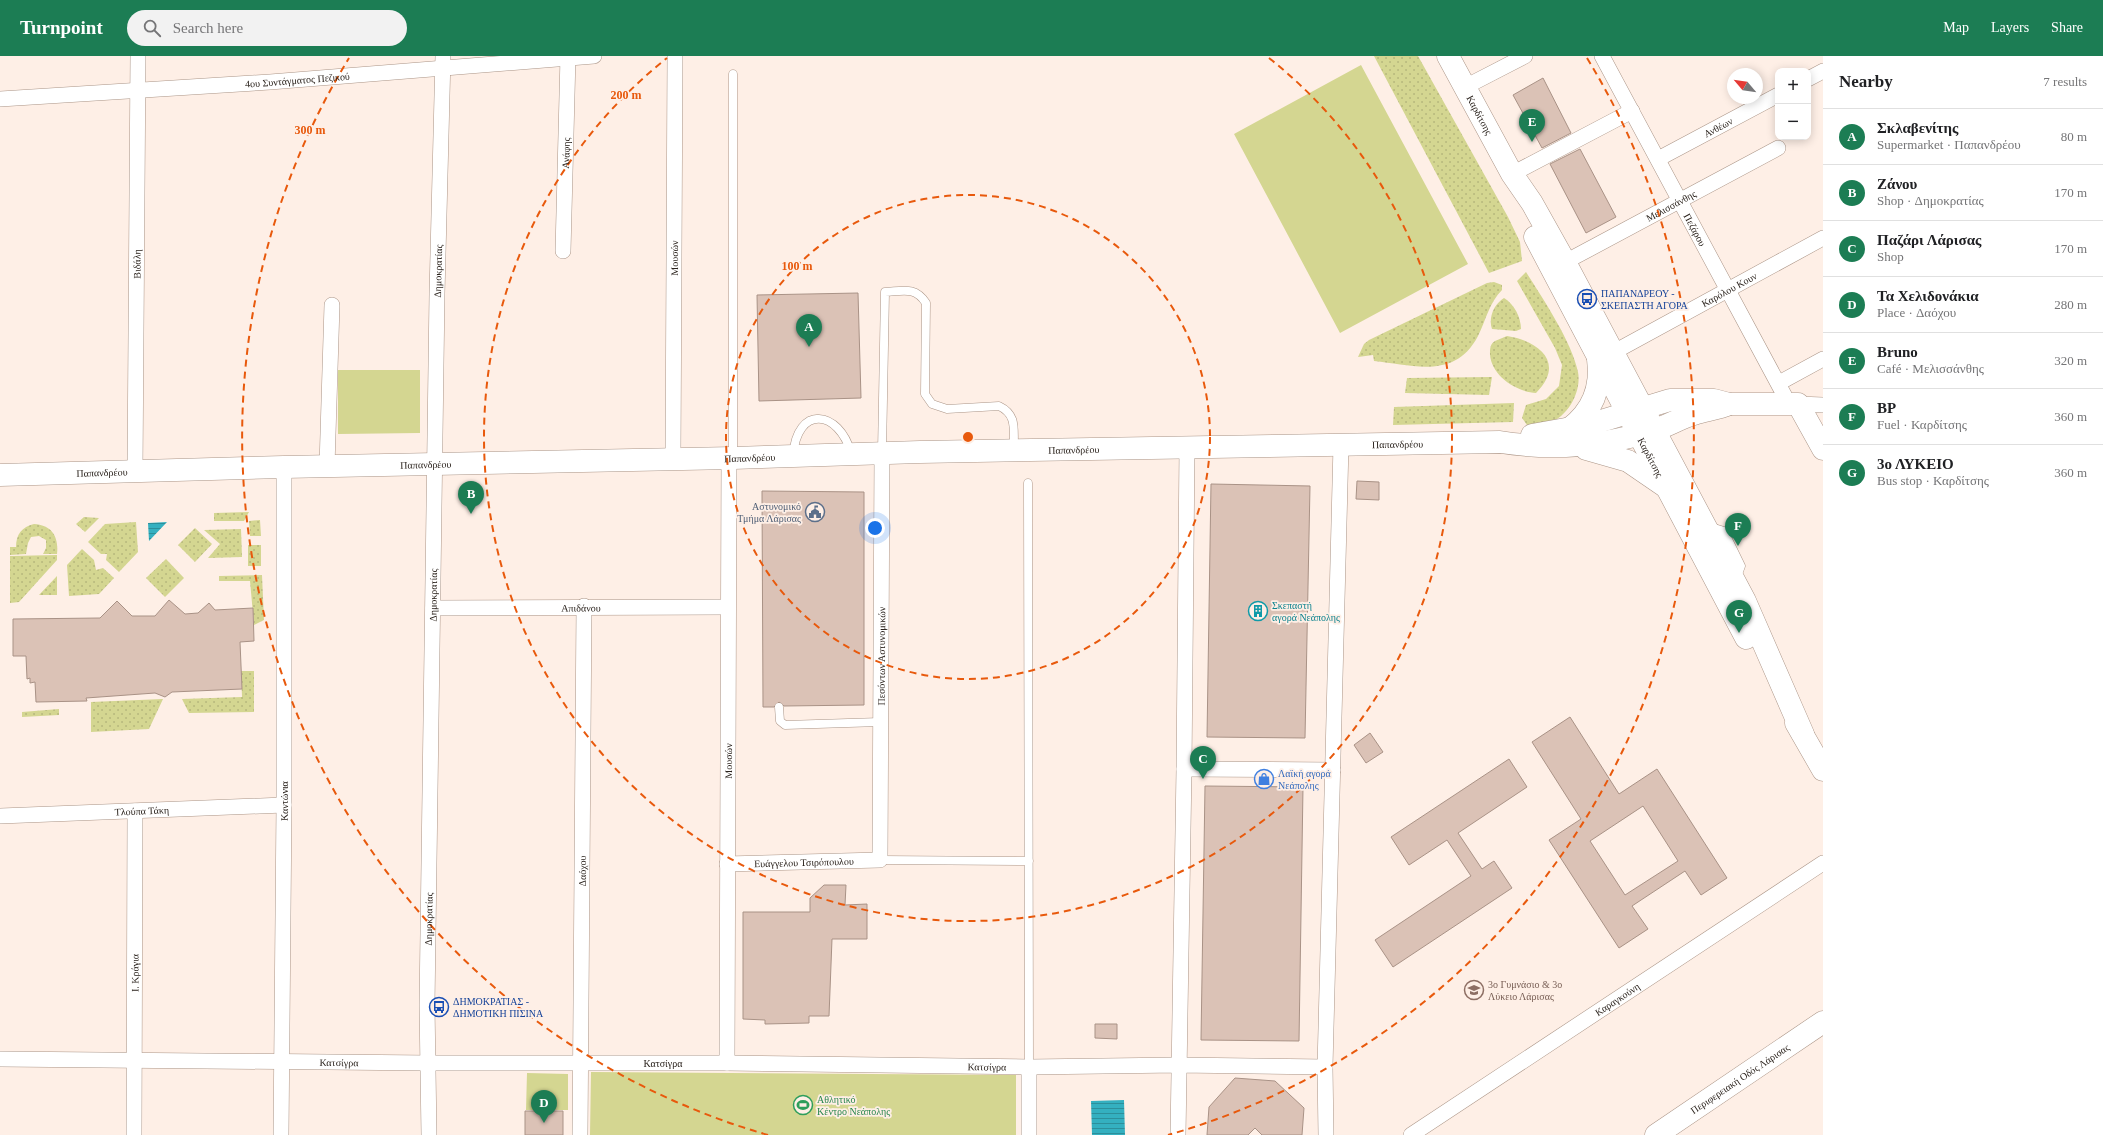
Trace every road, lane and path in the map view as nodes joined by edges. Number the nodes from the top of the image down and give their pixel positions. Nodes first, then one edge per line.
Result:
1 (138, 56) edge
2 (594, 56) edge
3 (675, 56) edge
4 (1448, 56) edge
5 (1525, 56) edge
6 (1602, 56) edge
7 (568, 57) edge
8 (443, 62) edge
9 (1823, 71) edge
10 (733, 74) dead end
11 (1811, 77) edge
12 (1465, 87) junction
13 (138, 91) junction
14 (1775, 97) edge
15 (0, 99) edge
16 (1632, 111) junction
17 (1778, 148) dead end
18 (1658, 159) junction
19 (1512, 174) junction
20 (1680, 200) junction
21 (1823, 238) edge
22 (563, 250) dead end
23 (1565, 262) junction
24 (1730, 290) junction
25 (332, 305) dead end
26 (1606, 355) junction
27 (1823, 359) edge
28 (1779, 383) junction
29 (1729, 404) junction
30 (1794, 404) junction
31 (1823, 405) edge
32 (1635, 410) junction
33 (1655, 430) junction
34 (1571, 437) junction
35 (1341, 445) junction
36 (1187, 448) junction
37 (1823, 449) edge
38 (1014, 450) junction
39 (882, 453) junction
40 (851, 454) junction
41 (794, 456) junction
42 (731, 458) junction
43 (673, 459) junction
44 (436, 464) junction
45 (327, 466) junction
46 (284, 467) junction
47 (135, 472) junction
48 (0, 475) edge
49 (1028, 482) dead end
50 (1668, 488) junction
51 (1704, 525) junction
52 (1738, 574) dead end
53 (584, 606) junction
54 (728, 607) junction
55 (433, 608) junction
56 (779, 707) dead end
57 (880, 722) junction
58 (1803, 734) junction
59 (1184, 769) junction
60 (1333, 770) junction
61 (1823, 770) edge
62 (284, 805) junction
63 (135, 811) junction
64 (0, 816) edge
65 (880, 860) junction
66 (1028, 860) junction
67 (1823, 863) edge
68 (728, 864) junction
69 (1823, 1022) edge
70 (0, 1059) edge
71 (134, 1060) junction
72 (281, 1061) junction
73 (429, 1063) junction
74 (580, 1063) junction
75 (727, 1063) junction
76 (1178, 1065) junction
77 (1029, 1067) junction
78 (1326, 1067) junction
79 (134, 1135) edge
80 (281, 1135) edge
81 (429, 1135) edge
82 (580, 1135) edge
83 (1029, 1135) edge
84 (1178, 1135) edge
85 (1326, 1135) edge
86 (1411, 1135) edge
87 (1656, 1135) edge

1 - 13 street, Βιδάλη
2 - 7 street, 4ου Συντάγματος Πεζικού
3 - 43 street, Μουσών
4 - 12 main road, Καρδίτσης
5 - 12 street
6 - 16 street, Πεζάρου
7 - 8 street, 4ου Συντάγματος Πεζικού
7 - 22 street, Ανάφης
8 - 13 street, 4ου Συντάγματος Πεζικού
8 - 44 street, Δημοκρατίας
9 - 11 street
10 - 42 lane
12 - 19 main road, Καρδίτσης
13 - 15 street, 4ου Συντάγματος Πεζικού
13 - 47 street, Βιδάλη
14 - 18 street, Ανθέων
16 - 18 street, Πεζάρου
16 - 19 street
17 - 20 street, Μελισσάνθης
18 - 20 street, Πεζάρου
19 - 23 main road, Καρδίτσης
19 - 26 main road, Καρδίτσης
20 - 23 street, Μελισσάνθης
20 - 24 street, Πεζάρου
21 - 24 street, Καρόλου Κουν
23 - 26 main road, Καρδίτσης
24 - 26 street, Καρόλου Κουν
24 - 28 street, Πεζάρου
25 - 45 street
26 - 32 main road, Καρδίτσης
26 - 34 main road
27 - 28 street
28 - 30 street, Πεζάρου
29 - 30 main road
29 - 32 main road
29 - 33 main road
30 - 31 street
30 - 37 main road
32 - 33 main road, Καρδίτσης
32 - 34 main road
33 - 34 main road
33 - 50 main road, Καρδίτσης
33 - 51 main road, Καρδίτσης
34 - 35 main road, Παπανδρέου
34 - 50 main road
35 - 36 main road, Παπανδρέου
35 - 60 street
36 - 38 main road, Παπανδρέου
36 - 59 street
38 - 39 main road, Παπανδρέου
38 - 39 lane
39 - 40 main road, Παπανδρέου
39 - 57 street, Πεσόντων Αστυνομικών
40 - 41 main road, Παπανδρέου
40 - 41 lane
41 - 42 main road, Παπανδρέου
42 - 43 main road, Παπανδρέου
42 - 54 street, Μουσών
43 - 44 main road, Παπανδρέου
44 - 45 main road, Παπανδρέου
44 - 55 street, Δημοκρατίας
45 - 46 main road, Παπανδρέου
46 - 47 main road, Παπανδρέου
46 - 62 street, Καντώνια
47 - 48 main road, Παπανδρέου
49 - 66 lane
50 - 58 main road, Καρδίτσης
51 - 52 lane
51 - 58 main road, Καρδίτσης
53 - 54 street, Απιδάνου
53 - 55 street, Απιδάνου
53 - 74 street, Δαόχου
54 - 68 street, Μουσών
55 - 73 street, Δημοκρατίας
56 - 57 lane
57 - 65 street, Πεσόντων Αστυνομικών
58 - 61 main road, Καρδίτσης
59 - 60 street
59 - 76 street
60 - 78 street
62 - 63 street, Τλούπα Τάκη
62 - 72 street, Καντώνια
63 - 64 street, Τλούπα Τάκη
63 - 71 street, Ι. Κράγια
65 - 66 lane
65 - 68 street, Ευάγγελου Τσιρόπουλου
66 - 77 lane
67 - 86 street, Καραγκούνη
68 - 75 street, Μουσών
69 - 87 main road, Περιφερειακή Οδός Λάρισας
70 - 71 street, Κατσίγρα
71 - 72 street, Κατσίγρα
71 - 79 street, Ι. Κράγια
72 - 73 street, Κατσίγρα
72 - 80 street, Καντώνια
73 - 74 street, Κατσίγρα
73 - 81 street, Δημοκρατίας
74 - 75 street, Κατσίγρα
74 - 82 street, Δαόχου
75 - 77 street, Κατσίγρα
76 - 77 street, Κατσίγρα
76 - 78 street, Κατσίγρα
76 - 84 street
77 - 83 street
78 - 85 street

